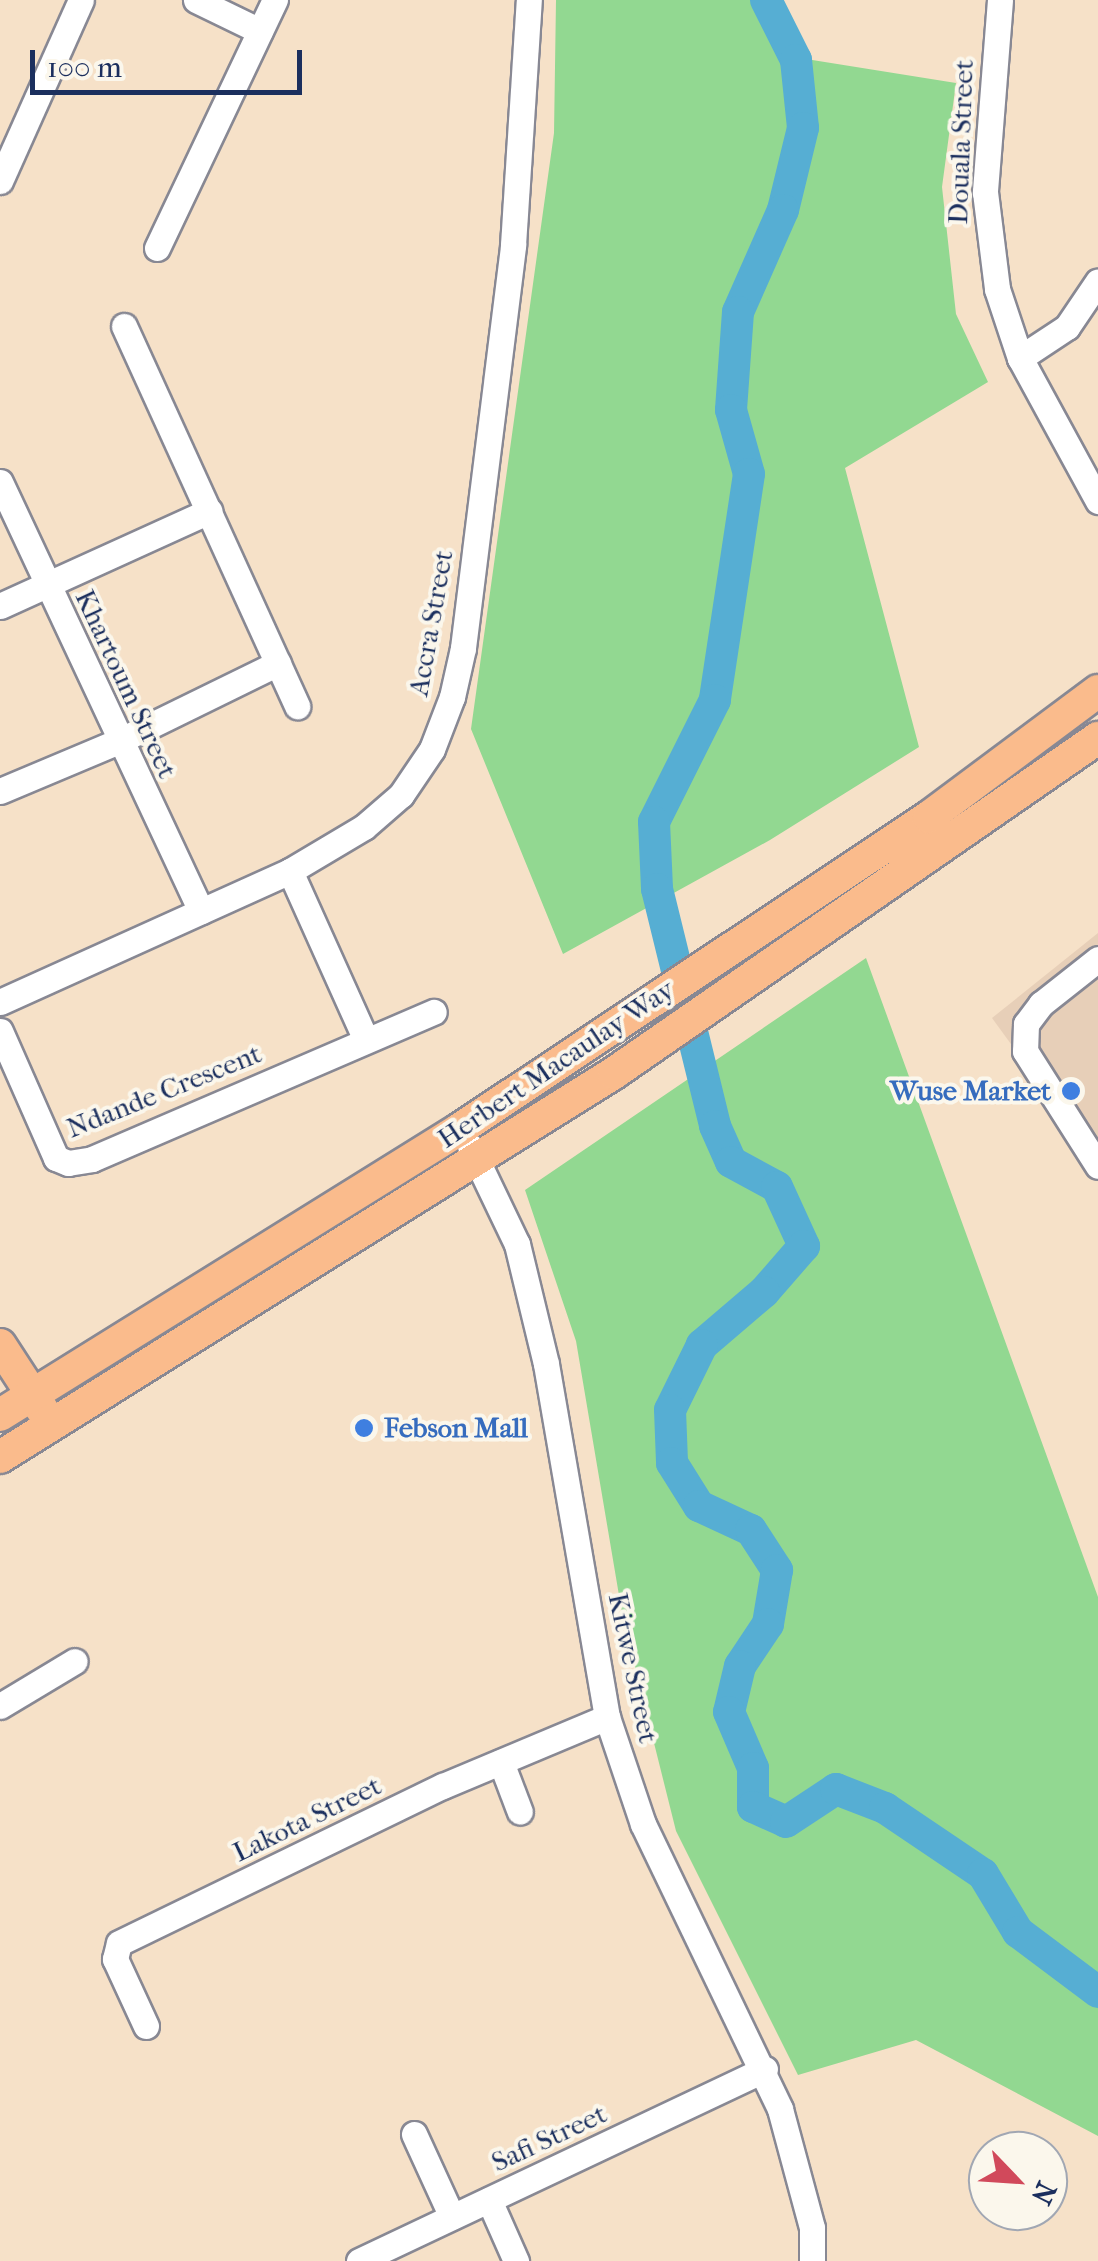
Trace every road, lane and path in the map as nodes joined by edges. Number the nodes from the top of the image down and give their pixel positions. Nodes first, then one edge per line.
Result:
1 (81, 0) edge
2 (196, 0) edge
3 (275, 0) edge
4 (529, 0) edge
5 (1000, 0) edge
6 (260, 31) junction
7 (0, 182) edge
8 (157, 248) dead end
9 (1098, 281) edge
10 (124, 326) dead end
11 (1020, 358) junction
12 (0, 482) edge
13 (1098, 502) edge
14 (209, 511) junction
15 (46, 584) junction
16 (0, 606) edge
17 (278, 663) junction
18 (1098, 691) edge
19 (297, 706) dead end
20 (1098, 738) edge
21 (119, 741) junction
22 (0, 792) edge
23 (290, 871) junction
24 (201, 911) junction
25 (1098, 959) edge
26 (0, 1002) edge
27 (434, 1012) dead end
28 (0, 1031) edge
29 (366, 1040) junction
30 (460, 1129) junction
31 (478, 1161) junction
32 (1098, 1166) edge
33 (0, 1346) edge
34 (10, 1405) edge
35 (26, 1439) edge
36 (75, 1660) dead end
37 (0, 1706) edge
38 (607, 1717) junction
39 (502, 1762) junction
40 (520, 1812) dead end
41 (146, 2026) dead end
42 (765, 2069) junction
43 (414, 2134) dead end
44 (489, 2200) junction
45 (452, 2217) junction
46 (359, 2261) edge
47 (516, 2261) edge
48 (812, 2261) edge

1 - 7 street
2 - 6 street
3 - 6 street
4 - 23 street, Accra Street
5 - 11 street, Douala Street
6 - 8 street
9 - 11 street
10 - 14 street
11 - 13 street, Douala Street
12 - 15 street, Khartoum Street
14 - 15 street
14 - 17 street
15 - 16 street
15 - 21 street, Khartoum Street
17 - 19 street
17 - 21 street
18 - 30 main road, Herbert Macaulay Way
20 - 31 main road, Herbert Macaulay Way
21 - 22 street
21 - 24 street, Khartoum Street
23 - 24 street, Accra Street
23 - 29 street
24 - 26 street, Accra Street
25 - 32 street
27 - 29 street, Ndande Crescent
28 - 29 street, Ndande Crescent
30 - 31 street, Kitwe Street
30 - 34 main road, Herbert Macaulay Way
31 - 35 main road, Herbert Macaulay Way
31 - 38 street, Kitwe Street
33 - 34 main road
34 - 35 main road
36 - 37 street
38 - 39 street, Lakota Street
38 - 42 street, Kitwe Street
39 - 40 street
39 - 41 street, Lakota Street
42 - 44 street, Safi Street
42 - 48 street, Kitwe Street
43 - 45 street
44 - 45 street, Safi Street
44 - 47 street
45 - 46 street, Safi Street

